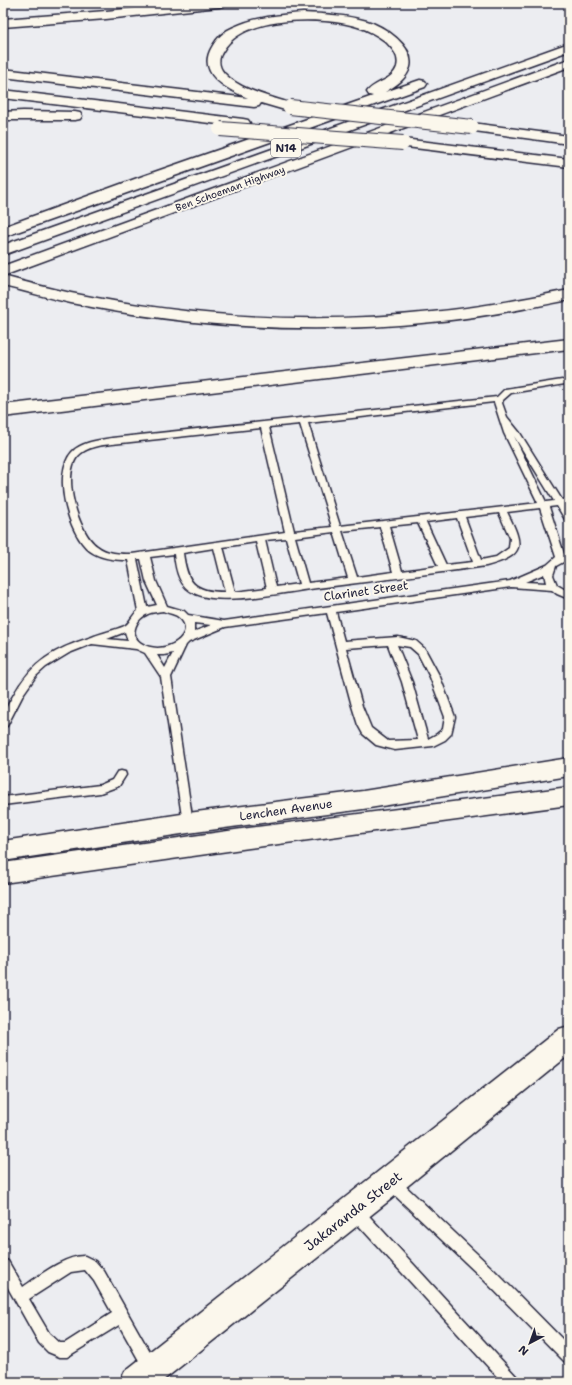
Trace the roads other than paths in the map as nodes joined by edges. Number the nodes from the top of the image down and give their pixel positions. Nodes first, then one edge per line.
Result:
1 (219, 3) edge
2 (3, 23) edge
3 (569, 46) edge
4 (569, 63) edge
5 (3, 73) edge
6 (569, 73) edge
7 (434, 79) dead end
8 (3, 94) edge
9 (288, 107) junction
10 (340, 111) junction
11 (3, 116) edge
12 (569, 138) edge
13 (403, 143) junction
14 (336, 149) junction
15 (569, 163) edge
16 (148, 179) junction
17 (3, 216) edge
18 (3, 232) edge
19 (3, 250) edge
20 (3, 271) edge
21 (3, 281) edge
22 (569, 295) edge
23 (569, 344) edge
24 (562, 382) dead end
25 (499, 399) junction
26 (3, 411) edge
27 (501, 414) junction
28 (303, 421) junction
29 (264, 425) junction
30 (565, 502) edge
31 (544, 506) junction
32 (502, 510) junction
33 (460, 516) junction
34 (569, 519) edge
35 (421, 520) junction
36 (384, 524) junction
37 (338, 530) junction
38 (290, 535) junction
39 (260, 538) junction
40 (218, 544) junction
41 (178, 550) junction
42 (145, 555) junction
43 (132, 557) junction
44 (565, 557) edge
45 (478, 564) junction
46 (443, 568) junction
47 (549, 568) junction
48 (398, 574) junction
49 (353, 580) junction
50 (511, 584) junction
51 (305, 587) junction
52 (553, 587) junction
53 (272, 591) junction
54 (231, 596) junction
55 (569, 596) edge
56 (163, 608) junction
57 (331, 609) junction
58 (143, 612) junction
59 (187, 618) junction
60 (224, 624) junction
61 (130, 627) junction
62 (92, 641) junction
63 (184, 642) junction
64 (392, 642) junction
65 (136, 645) junction
66 (341, 645) junction
67 (149, 650) junction
68 (166, 676) junction
69 (3, 723) edge
70 (424, 744) junction
71 (569, 767) edge
72 (122, 775) dead end
73 (569, 796) edge
74 (3, 801) edge
75 (188, 823) junction
76 (3, 851) edge
77 (3, 873) edge
78 (569, 1038) edge
79 (390, 1182) junction
80 (354, 1210) junction
81 (3, 1266) edge
82 (21, 1296) junction
83 (121, 1315) junction
84 (569, 1356) edge
85 (144, 1376) edge
86 (512, 1382) edge

1 - 2 main road
3 - 19 main road, Ben Schoeman Highway / N14
4 - 14 main road, Ben Schoeman Highway / N14
5 - 9 main road
6 - 14 main road
7 - 10 main road
8 - 13 main road, N14, bridge
9 - 10 main road
9 - 12 main road, bridge
10 - 16 main road
11 - 13 main road, bridge
13 - 15 main road, N14
14 - 20 main road, Ben Schoeman Highway / N14
16 - 17 main road
16 - 18 main road
21 - 22 main road
23 - 26 main road
24 - 25 lane
25 - 27 lane
25 - 28 lane
27 - 30 lane
27 - 31 lane
28 - 29 lane
28 - 37 lane
29 - 38 lane
29 - 43 lane
30 - 31 lane
30 - 34 lane
31 - 32 lane
31 - 44 lane
32 - 33 lane
32 - 45 lane
33 - 35 lane
33 - 45 lane
35 - 36 lane
35 - 46 lane
36 - 37 lane
36 - 48 lane
37 - 38 lane
37 - 49 lane
38 - 39 lane
38 - 51 lane
39 - 40 lane
39 - 53 lane
40 - 41 lane
40 - 54 lane
41 - 42 lane
41 - 54 lane
42 - 43 lane
42 - 56 lane
43 - 58 lane
44 - 47 lane, Clarinet Street
45 - 46 lane
46 - 48 lane
47 - 50 lane, Clarinet Street
47 - 52 lane
48 - 49 lane
49 - 51 lane
50 - 52 lane, Clarinet Street
50 - 57 lane, Clarinet Street
51 - 53 lane
52 - 55 lane
53 - 54 lane
56 - 58 lane, Clarinet Street
56 - 59 lane, Clarinet Street
57 - 60 lane, Clarinet Street
57 - 66 lane
58 - 61 lane
59 - 60 lane, Clarinet Street
59 - 63 lane
60 - 63 lane, Clarinet Street
61 - 62 lane
61 - 65 lane
62 - 65 lane, Clarinet Street
62 - 69 lane
63 - 67 lane, Clarinet Street
63 - 68 lane
64 - 66 lane
64 - 70 lane
64 - 70 lane
65 - 67 lane, Clarinet Street
66 - 70 lane
67 - 68 lane
68 - 75 lane
71 - 75 main road, Lenchen Avenue
72 - 74 lane
73 - 77 main road, Lenchen Avenue
75 - 76 main road, Lenchen Avenue
78 - 79 main road, Jakaranda Street
79 - 80 main road, Jakaranda Street
79 - 84 lane
80 - 85 main road, Jakaranda Street
80 - 86 lane
81 - 82 lane
82 - 83 lane
82 - 83 lane
83 - 85 lane

